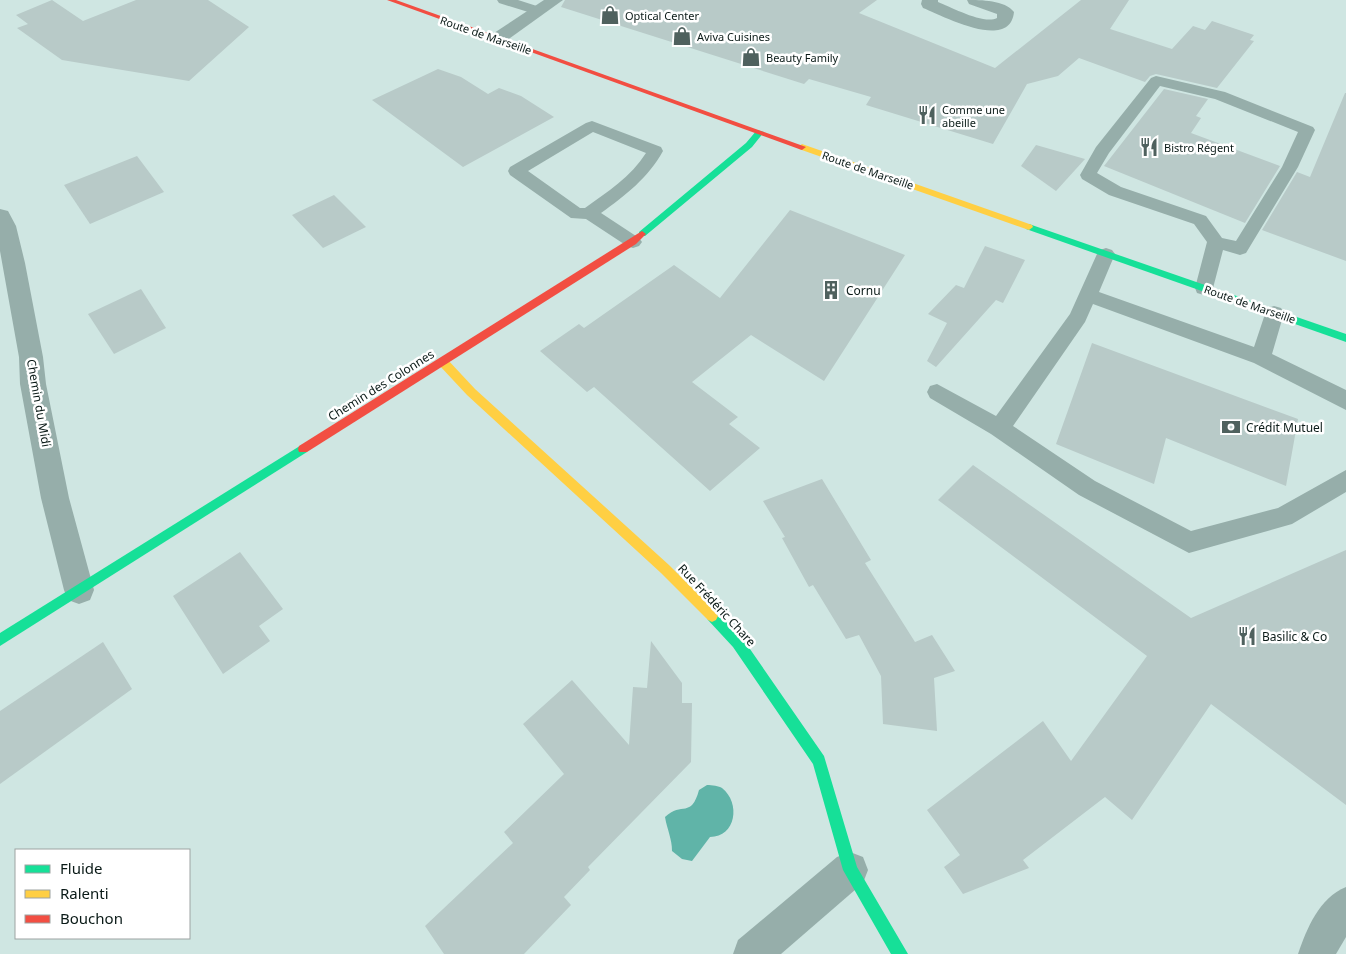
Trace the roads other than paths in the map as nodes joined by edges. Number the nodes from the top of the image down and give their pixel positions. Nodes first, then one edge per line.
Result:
1 (390, 0) edge
2 (504, 0) edge
3 (555, 0) edge
4 (930, 0) edge
5 (975, 0) edge
6 (538, 12) junction
7 (497, 39) junction
8 (760, 132) junction
9 (589, 213) junction
10 (0, 216) edge
11 (634, 242) junction
12 (1216, 242) junction
13 (1106, 254) junction
14 (1204, 288) junction
15 (1088, 295) junction
16 (1274, 313) junction
17 (1346, 338) edge
18 (1261, 358) junction
19 (443, 362) junction
20 (937, 392) dead end
21 (1346, 402) edge
22 (999, 428) junction
23 (1346, 480) edge
24 (80, 590) junction
25 (0, 640) edge
26 (850, 870) junction
27 (1346, 906) edge
28 (752, 954) edge
29 (900, 954) edge
30 (1317, 954) edge

1 - 7 street, Route de Marseille
2 - 6 lane
3 - 6 street
4 - 5 street
6 - 7 street
7 - 8 street, Route de Marseille
8 - 11 street, Chemin des Colonnes
8 - 13 street, Route de Marseille
9 - 9 lane
9 - 11 lane
10 - 24 street, Chemin du Midi
11 - 19 street, Chemin des Colonnes
12 - 12 lane
12 - 14 lane
13 - 14 street, Route de Marseille
13 - 15 lane
14 - 16 street, Route de Marseille
15 - 18 lane
15 - 22 lane
16 - 17 street, Route de Marseille
16 - 18 lane
18 - 21 lane
19 - 24 street, Chemin des Colonnes
19 - 26 street, Rue Frédéric Chare
20 - 22 lane
22 - 23 lane
24 - 25 street, Chemin des Colonnes
26 - 28 street
26 - 29 street, Rue Frédéric Chare
27 - 30 street

